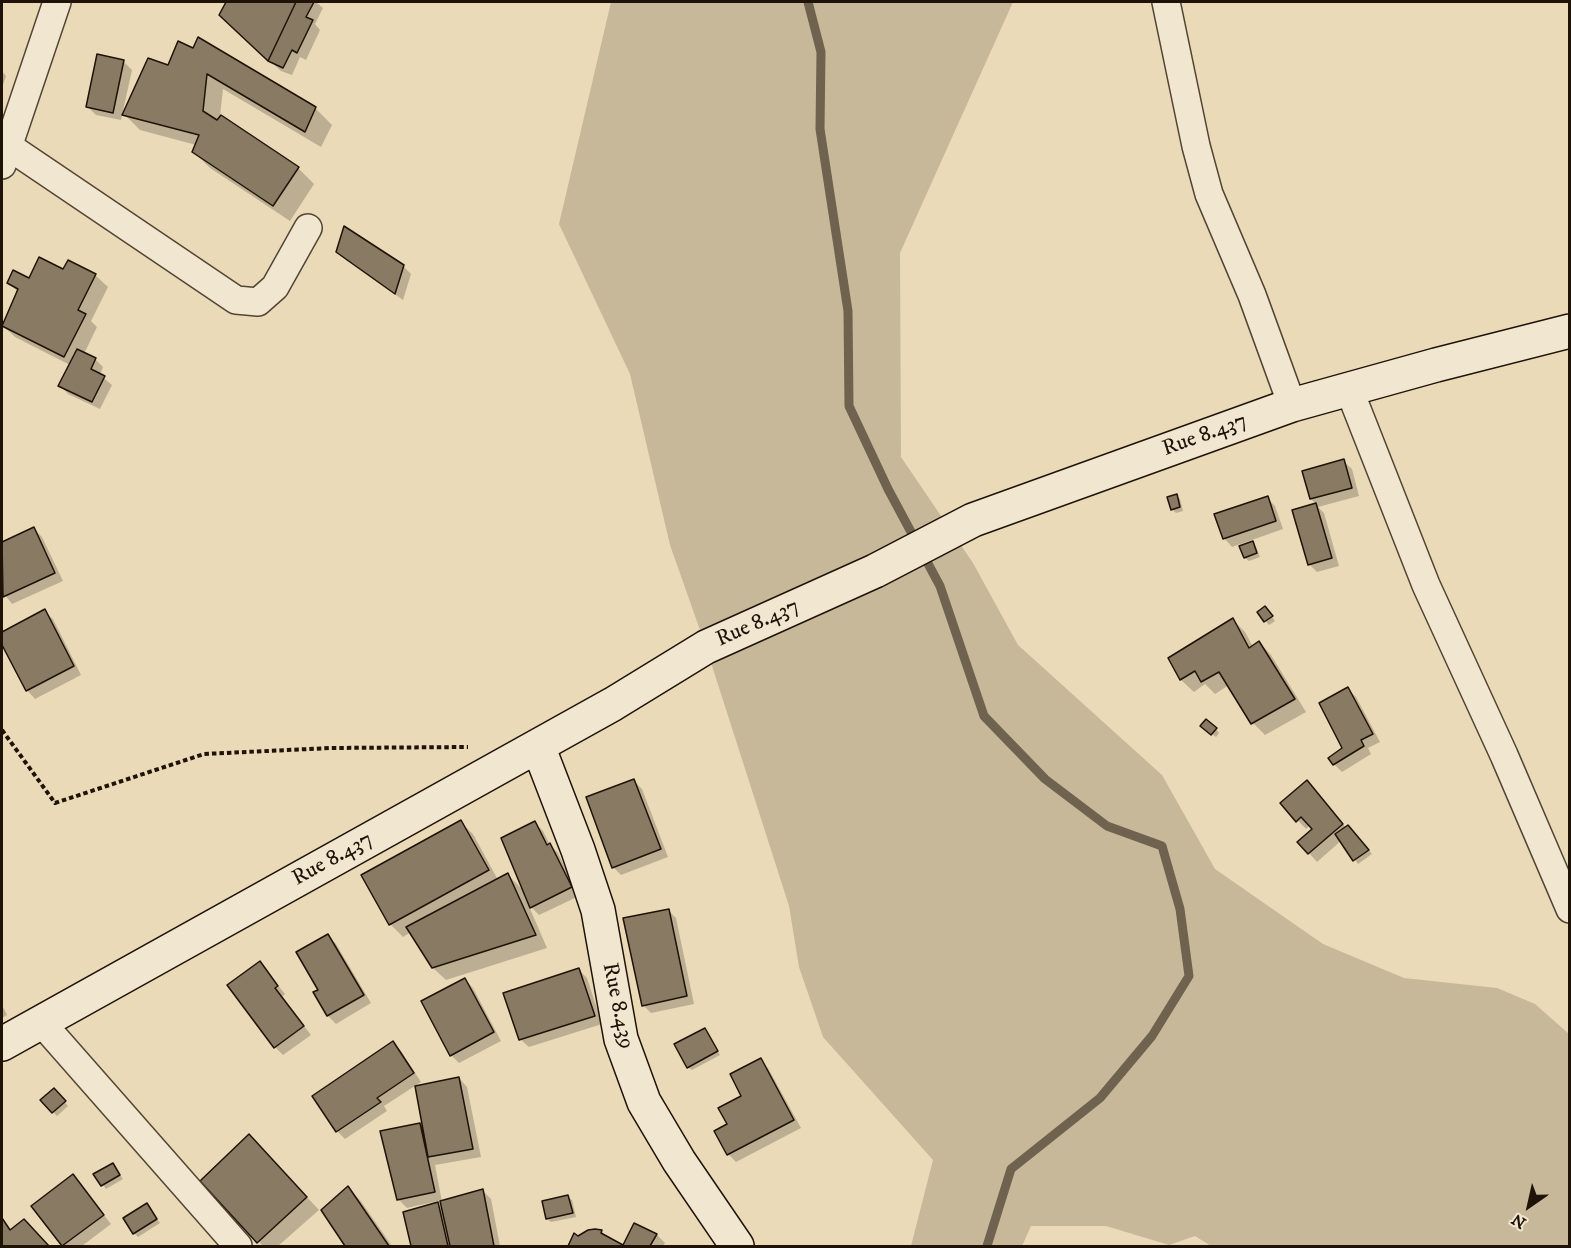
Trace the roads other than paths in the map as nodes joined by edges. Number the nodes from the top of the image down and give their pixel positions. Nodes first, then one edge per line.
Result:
1 (57, 2) edge
2 (1166, 2) edge
3 (5, 155) edge
4 (308, 228) dead end
5 (1569, 331) edge
6 (1349, 389) junction
7 (1292, 405) junction
8 (538, 746) junction
9 (1569, 909) edge
10 (41, 1022) junction
11 (2, 1044) edge
12 (238, 1246) edge
13 (738, 1246) edge

1 - 3 street
2 - 7 street
3 - 4 street
5 - 6 main road, Rue 8.437
6 - 7 main road, Rue 8.437
6 - 9 street
7 - 8 main road, Rue 8.437
8 - 10 main road, Rue 8.437
8 - 13 main road, Rue 8.439
10 - 11 main road, Rue 8.437
10 - 12 street

